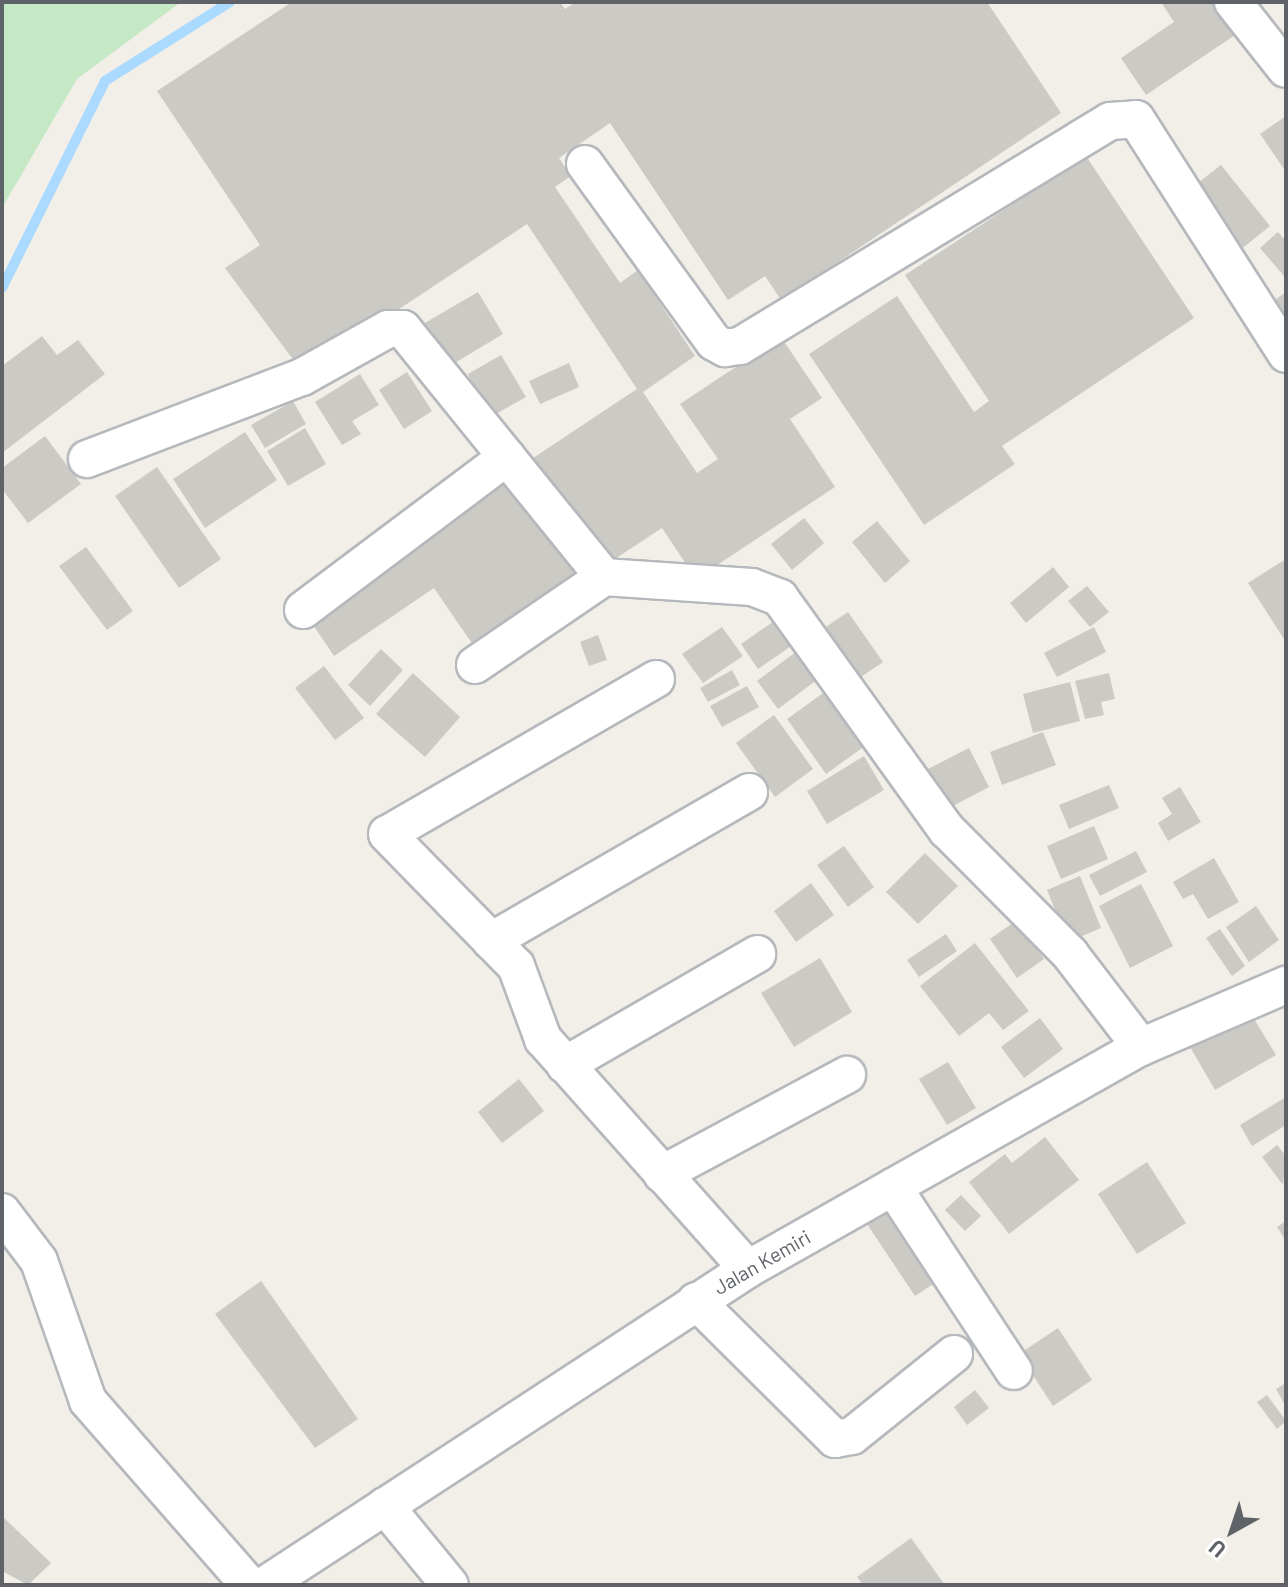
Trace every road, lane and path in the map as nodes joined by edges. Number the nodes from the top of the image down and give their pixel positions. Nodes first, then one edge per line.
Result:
1 (1233, 2) edge
2 (1286, 69) edge
3 (585, 164) dead end
4 (1286, 354) edge
5 (507, 457) junction
6 (87, 459) dead end
7 (604, 577) junction
8 (303, 610) dead end
9 (475, 665) dead end
10 (656, 679) dead end
11 (749, 792) dead end
12 (491, 941) junction
13 (757, 954) dead end
14 (1286, 985) edge
15 (1141, 1047) junction
16 (565, 1065) junction
17 (847, 1075) dead end
18 (662, 1174) junction
19 (893, 1187) junction
20 (2, 1212) edge
21 (748, 1269) junction
22 (696, 1301) junction
23 (954, 1354) dead end
24 (1014, 1371) dead end
25 (385, 1506) junction
26 (249, 1585) edge
27 (265, 1585) edge
28 (450, 1585) edge

1 - 2 street
3 - 4 street
5 - 6 street
5 - 7 street
5 - 8 street
7 - 9 street
7 - 15 street
10 - 12 street
11 - 12 street
12 - 16 street
13 - 16 street
14 - 15 street, Jalan Kemiri
15 - 19 street, Jalan Kemiri
16 - 18 street
17 - 18 street
18 - 21 street
19 - 21 street, Jalan Kemiri
19 - 24 street
20 - 26 street
21 - 22 street, Jalan Kemiri
22 - 23 street
22 - 25 street, Jalan Kemiri
25 - 27 street, Jalan Kemiri
25 - 28 street

